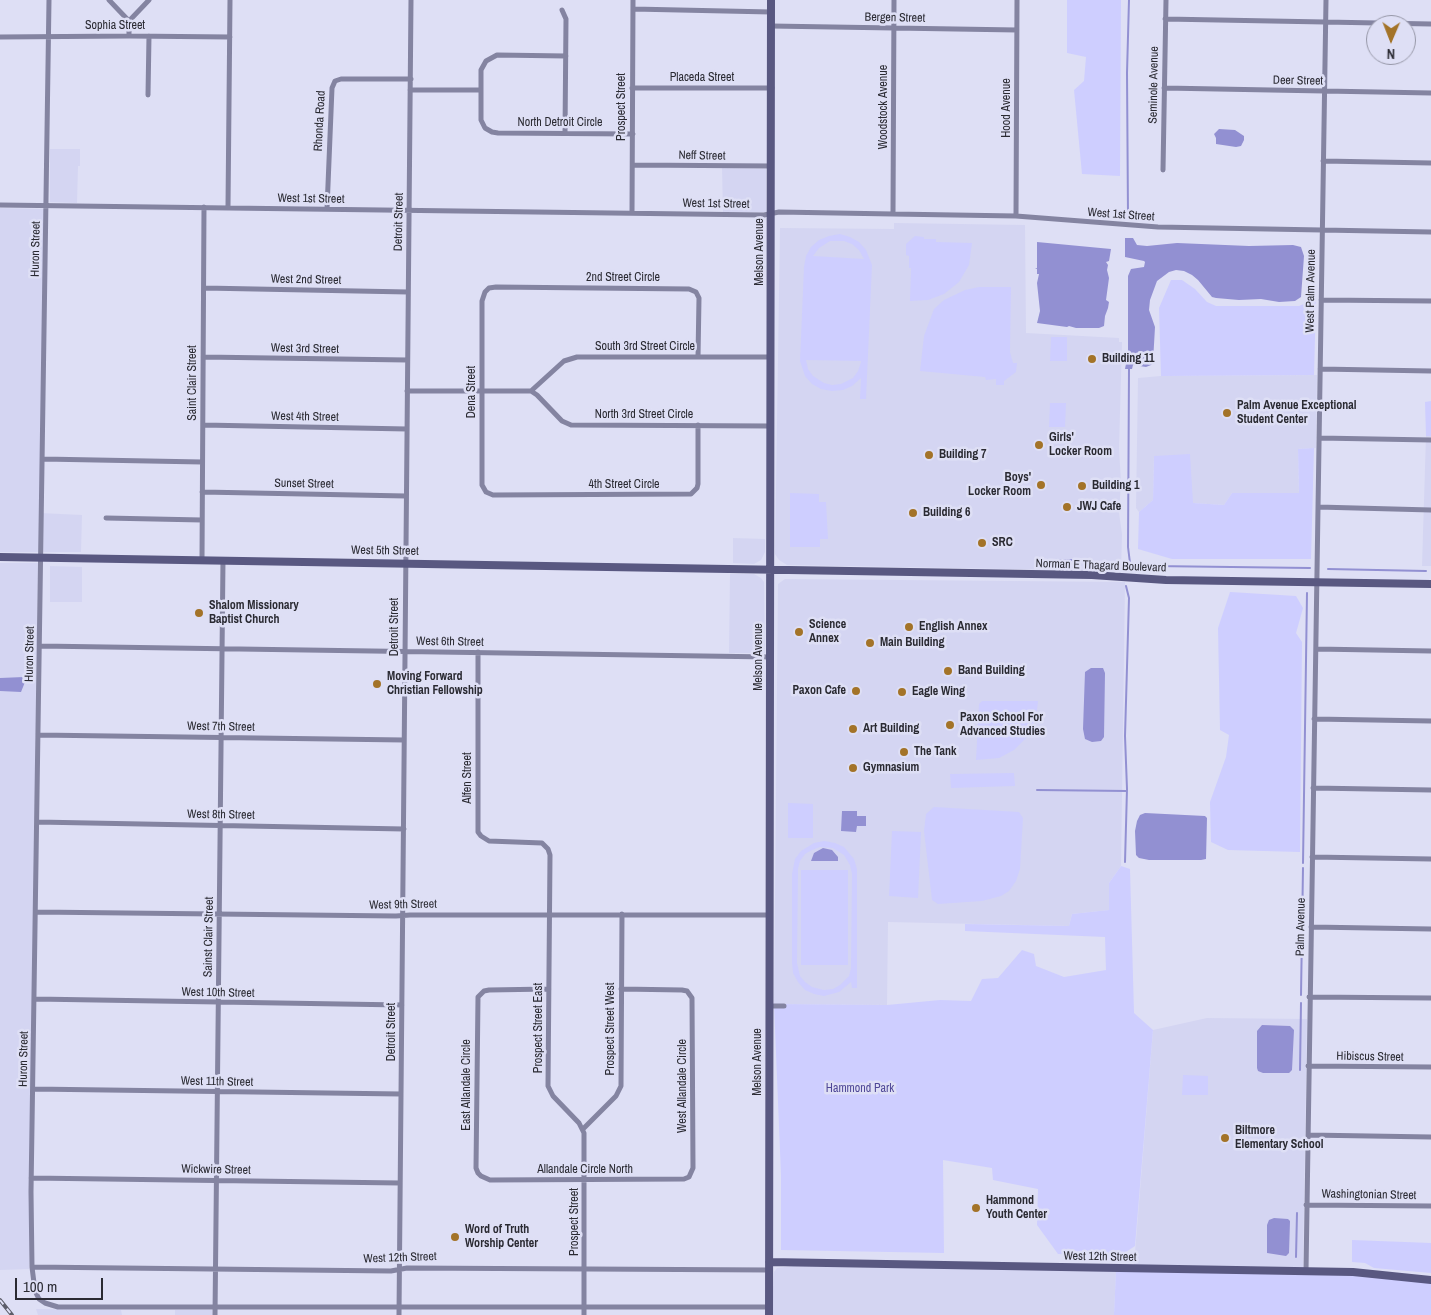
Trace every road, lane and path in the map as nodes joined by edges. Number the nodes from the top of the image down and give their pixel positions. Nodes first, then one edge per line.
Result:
1 (50, 0) edge
2 (109, 0) edge
3 (149, 0) edge
4 (230, 0) edge
5 (411, 0) edge
6 (633, 0) edge
7 (771, 0) edge
8 (894, 0) edge
9 (1017, 0) edge
10 (1166, 0) edge
11 (1326, 0) edge
12 (562, 10) dead end
13 (633, 10) junction
14 (771, 12) junction
15 (1165, 20) junction
16 (129, 21) junction
17 (1325, 22) junction
18 (1431, 24) edge
19 (772, 26) junction
20 (894, 28) junction
21 (1017, 30) junction
22 (49, 36) junction
23 (129, 36) junction
24 (149, 36) junction
25 (230, 37) junction
26 (0, 38) edge
27 (566, 56) junction
28 (411, 79) junction
29 (632, 88) junction
30 (772, 88) junction
31 (1164, 88) junction
32 (410, 90) junction
33 (481, 90) junction
34 (1324, 91) junction
35 (1431, 93) edge
36 (148, 95) dead end
37 (565, 133) junction
38 (632, 134) junction
39 (1323, 161) junction
40 (1431, 163) edge
41 (632, 165) junction
42 (771, 166) junction
43 (1163, 170) dead end
44 (0, 205) edge
45 (46, 205) junction
46 (204, 207) junction
47 (228, 208) junction
48 (327, 209) junction
49 (409, 211) junction
50 (632, 213) junction
51 (771, 214) junction
52 (893, 214) junction
53 (1016, 216) junction
54 (1322, 230) junction
55 (1431, 232) edge
56 (204, 288) junction
57 (408, 292) junction
58 (485, 292) joint
59 (1321, 300) junction
60 (1431, 301) edge
61 (203, 357) junction
62 (698, 357) junction
63 (771, 357) junction
64 (407, 360) junction
65 (1320, 369) junction
66 (1431, 371) edge
67 (407, 391) junction
68 (482, 391) junction
69 (531, 391) junction
70 (203, 425) junction
71 (698, 425) junction
72 (770, 426) junction
73 (407, 429) junction
74 (1319, 438) junction
75 (1431, 440) edge
76 (43, 459) junction
77 (202, 462) junction
78 (202, 492) junction
79 (486, 492) joint
80 (406, 496) junction
81 (1318, 507) junction
82 (1431, 510) edge
83 (106, 518) dead end
84 (202, 520) junction
85 (0, 557) edge
86 (42, 557) junction
87 (202, 559) junction
88 (223, 560) junction
89 (406, 563) junction
90 (770, 569) junction
91 (1317, 583) junction
92 (1431, 584) edge
93 (40, 646) junction
94 (222, 649) junction
95 (1316, 649) junction
96 (405, 651) junction
97 (1431, 651) edge
98 (478, 652) junction
99 (770, 657) junction
100 (1314, 719) junction
101 (1431, 721) edge
102 (38, 735) junction
103 (222, 737) junction
104 (404, 740) junction
105 (1313, 788) junction
106 (1431, 790) edge
107 (37, 822) junction
108 (221, 825) junction
109 (404, 829) junction
110 (1312, 857) junction
111 (1431, 859) edge
112 (36, 912) junction
113 (220, 914) junction
114 (549, 914) junction
115 (622, 914) junction
116 (770, 915) junction
117 (403, 916) junction
118 (1311, 927) junction
119 (1431, 928) edge
120 (549, 989) junction
121 (621, 989) junction
122 (1309, 997) junction
123 (1431, 998) edge
124 (35, 999) junction
125 (218, 1003) junction
126 (402, 1005) junction
127 (769, 1006) junction
128 (784, 1006) dead end
129 (1308, 1066) junction
130 (1431, 1067) edge
131 (33, 1089) junction
132 (218, 1092) junction
133 (401, 1094) junction
134 (583, 1129) junction
135 (1308, 1135) junction
136 (1431, 1137) edge
137 (482, 1176) joint
138 (689, 1177) joint
139 (31, 1178) junction
140 (216, 1180) junction
141 (585, 1180) junction
142 (400, 1183) junction
143 (1306, 1205) junction
144 (1431, 1206) edge
145 (769, 1266) junction
146 (32, 1267) junction
147 (585, 1268) junction
148 (216, 1269) junction
149 (400, 1269) junction
150 (1306, 1271) junction
151 (1431, 1280) edge
152 (584, 1307) junction
153 (216, 1308) junction
154 (399, 1308) junction
155 (769, 1311) edge
156 (215, 1315) edge
157 (399, 1315) edge
158 (584, 1315) edge

1 - 22 street, Huron Street
2 - 16 street
3 - 16 street
4 - 25 street
5 - 28 street, Detroit Street
6 - 13 street, Prospect Street
7 - 14 street, Melson Avenue
8 - 20 street, Woodstock Avenue
9 - 21 street, Hood Avenue
10 - 15 street, Seminole Avenue
11 - 17 street, West Palm Avenue
12 - 27 street
13 - 14 street
13 - 29 street, Prospect Street
14 - 19 street, Melson Avenue
15 - 17 street
15 - 31 street, Seminole Avenue
16 - 23 street
17 - 18 street
17 - 34 street, West Palm Avenue
19 - 20 street, Bergen Street
19 - 30 street, Melson Avenue
20 - 21 street, Bergen Street
20 - 52 street, Woodstock Avenue
21 - 53 street, Hood Avenue
22 - 23 street, Sophia Street
22 - 26 street, Sophia Street
22 - 45 street, Huron Street
23 - 24 street, Sophia Street
24 - 25 street, Sophia Street
24 - 36 street
25 - 47 street
27 - 33 street
27 - 37 street
28 - 32 street, Detroit Street
28 - 48 street, Rhonda Road
29 - 30 street, Placeda Street
29 - 38 street, Prospect Street
30 - 42 street, Melson Avenue
31 - 34 street, Deer Street
31 - 43 street, Seminole Avenue
32 - 33 street
32 - 49 street, Detroit Street
33 - 37 street, North Detroit Circle
34 - 35 street, Deer Street
34 - 39 street, West Palm Avenue
37 - 38 street, North Detroit Circle
38 - 41 street, Prospect Street
39 - 40 street
39 - 54 street, West Palm Avenue
41 - 42 street, Neff Street
41 - 50 street, Prospect Street
42 - 51 street, Melson Avenue
44 - 45 street, West 1st Street
45 - 46 street, West 1st Street
45 - 76 street, Huron Street
46 - 47 street, West 1st Street
46 - 56 street, Saint Clair Street
47 - 48 street, West 1st Street
48 - 49 street, West 1st Street
49 - 50 street, West 1st Street
49 - 57 street, Detroit Street
50 - 51 street, West 1st Street
51 - 52 street, West 1st Street
51 - 63 street, Melson Avenue
52 - 53 street, West 1st Street
53 - 54 street, West 1st Street
54 - 55 street, West 1st Street
54 - 59 street, West Palm Avenue
56 - 57 street, West 2nd Street
56 - 61 street, Saint Clair Street
57 - 64 street, Detroit Street
58 - 62 street, 2nd Street Circle
58 - 68 street, Dena Street
59 - 60 street
59 - 65 street, West Palm Avenue
61 - 64 street, West 3rd Street
61 - 70 street, Saint Clair Street
62 - 63 street, South 3rd Street Circle
62 - 69 street, South 3rd Street Circle
63 - 72 street, Melson Avenue
64 - 67 street, Detroit Street
65 - 66 street
65 - 74 street, West Palm Avenue
67 - 68 street
67 - 73 street, Detroit Street
68 - 69 street
68 - 79 street, Dena Street
69 - 71 street, North 3rd Street Circle
70 - 73 street, West 4th Street
70 - 77 street, Saint Clair Street
71 - 72 street, North 3rd Street Circle
71 - 79 street, 4th Street Circle
72 - 90 street, Melson Avenue
73 - 80 street, Detroit Street
74 - 75 street
74 - 81 street, West Palm Avenue
76 - 77 street
76 - 86 street, Huron Street
77 - 78 street, Saint Clair Street
78 - 80 street, Sunset Street
78 - 84 street, Saint Clair Street
80 - 89 street, Detroit Street
81 - 82 street
81 - 91 street, West Palm Avenue
83 - 84 street
84 - 87 street, Saint Clair Street
85 - 86 street, West 5th Street
86 - 87 street, West 5th Street
86 - 93 street, Huron Street
87 - 88 street, West 5th Street
88 - 89 street, West 5th Street
88 - 94 street, Sainst Clair Street
89 - 90 street, West 5th Street
89 - 96 street, Detroit Street
90 - 91 street, Norman E Thagard Boulevard
90 - 99 street, Melson Avenue
91 - 92 street, Norman E Thagard Boulevard
91 - 95 street, Palm Avenue
93 - 94 street, West 6th Street
93 - 102 street, Huron Street
94 - 96 street, West 6th Street
94 - 103 street, Sainst Clair Street
95 - 97 street
95 - 100 street, Palm Avenue
96 - 98 street, West 6th Street
96 - 104 street, Detroit Street
98 - 99 street, West 6th Street
98 - 114 street, Alfen Street
99 - 116 street, Melson Avenue
100 - 101 street
100 - 105 street, Palm Avenue
102 - 103 street, West 7th Street
102 - 107 street, Huron Street
103 - 104 street, West 7th Street
103 - 108 street, Sainst Clair Street
104 - 109 street, Detroit Street
105 - 106 street
105 - 110 street, Palm Avenue
107 - 108 street, West 8th Street
107 - 112 street, Huron Street
108 - 109 street, West 8th Street
108 - 113 street, Sainst Clair Street
109 - 117 street, Detroit Street
110 - 111 street
110 - 118 street, Palm Avenue
112 - 113 street, West 9th Street
112 - 124 street, Huron Street
113 - 117 street, West 9th Street
113 - 125 street, Sainst Clair Street
114 - 115 street, West 9th Street
114 - 117 street, West 9th Street
114 - 120 street, Prospect Street East
115 - 116 street, West 9th Street
115 - 121 street, Prospect Street West
116 - 127 street, Melson Avenue
117 - 126 street, Detroit Street
118 - 119 street
118 - 122 street, Palm Avenue
120 - 134 street, Prospect Street East
120 - 137 street, East Allandale Circle
121 - 134 street, Prospect Street West
121 - 138 street, West Allandale Circle
122 - 123 street
122 - 129 street, Palm Avenue
124 - 125 street, West 10th Street
124 - 131 street, Huron Street
125 - 126 street, West 10th Street
125 - 132 street, Sainst Clair Street
126 - 133 street, Detroit Street
127 - 128 street
127 - 145 street, Melson Avenue
129 - 130 street, Hibiscus Street
129 - 135 street, Palm Avenue
131 - 132 street, West 11th Street
131 - 139 street, Huron Street
132 - 133 street, West 11th Street
132 - 140 street, Sainst Clair Street
133 - 142 street, Detroit Street
134 - 141 street, Prospect Street
135 - 136 street
135 - 143 street, Palm Avenue
137 - 141 street, Allandale Circle North
138 - 141 street, Allandale Circle North
139 - 140 street, Wickwire Street
139 - 146 street, Huron Street
140 - 142 street, Wickwire Street
140 - 148 street, Sainst Clair Street
141 - 147 street, Prospect Street
142 - 149 street, Detroit Street
143 - 144 street, Washingtonian Street
143 - 150 street, Palm Avenue
145 - 147 street, West 12th Street
145 - 150 street, West 12th Street
145 - 155 street, Melson Avenue
146 - 148 street, West 12th Street
146 - 153 street, Huron Street
147 - 149 street, West 12th Street
147 - 152 street, Prospect Street
148 - 149 street, West 12th Street
148 - 153 street, Sainst Clair Street
149 - 154 street, Detroit Street
150 - 151 street, West 12th Street
152 - 154 street
152 - 155 street
152 - 158 street, Prospect Street
153 - 154 street
153 - 156 street, Sainst Clair Street
154 - 157 street, Detroit Street

